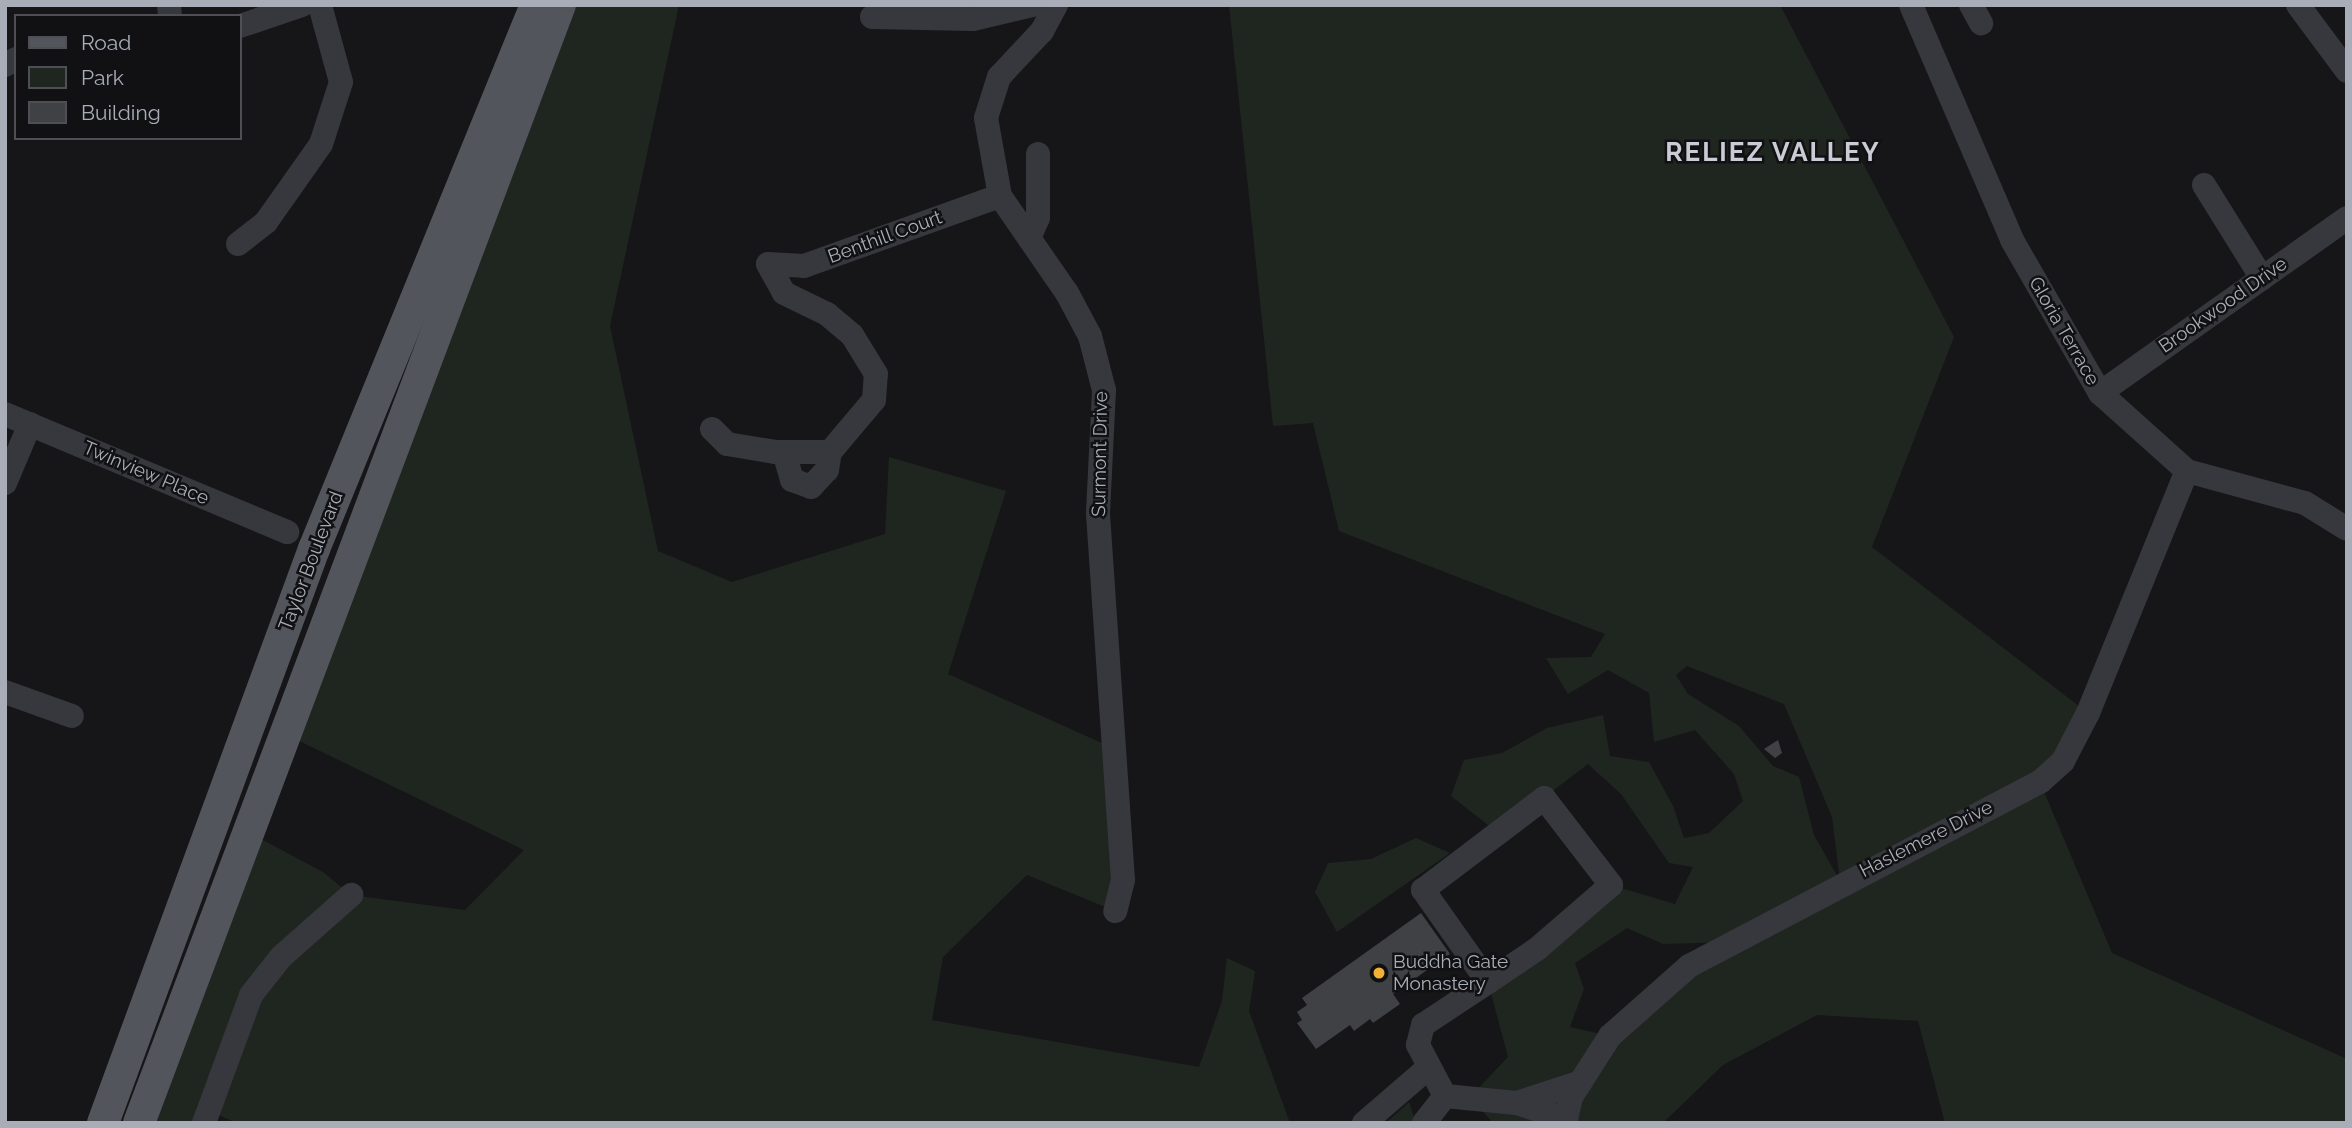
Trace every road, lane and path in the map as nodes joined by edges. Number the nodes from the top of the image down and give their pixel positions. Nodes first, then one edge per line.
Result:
1 (302, 5) edge
2 (320, 5) edge
3 (536, 5) edge
4 (560, 5) edge
5 (1032, 5) edge
6 (1056, 5) edge
7 (1911, 5) edge
8 (2298, 5) edge
9 (872, 17) dead end
10 (242, 25) edge
11 (2347, 71) edge
12 (1038, 154) dead end
13 (2204, 185) dead end
14 (1000, 196) junction
15 (2347, 218) edge
16 (1029, 238) junction
17 (238, 244) dead end
18 (2262, 278) junction
19 (2100, 393) junction
20 (5, 414) edge
21 (30, 424) junction
22 (712, 429) dead end
23 (783, 452) junction
24 (830, 452) junction
25 (2187, 471) junction
26 (5, 483) edge
27 (2347, 529) edge
28 (287, 532) dead end
29 (5, 692) edge
30 (72, 716) dead end
31 (351, 895) dead end
32 (1115, 911) dead end
33 (1488, 982) junction
34 (1429, 1067) junction
35 (1581, 1082) junction
36 (1445, 1096) junction
37 (1517, 1102) junction
38 (1566, 1121) edge
39 (103, 1123) edge
40 (139, 1123) edge
41 (204, 1123) edge
42 (1364, 1123) edge
43 (1424, 1123) edge

1 - 10 street
2 - 17 street
3 - 39 main road, Taylor Boulevard
4 - 40 main road, Taylor Boulevard
5 - 9 street
6 - 14 street, Surmont Drive
7 - 19 street, Gloria Terrace
8 - 11 street
12 - 16 street
13 - 18 street
14 - 16 street, Surmont Drive
14 - 24 street, Benthill Court
15 - 18 street, Brookwood Drive
16 - 32 street, Surmont Drive
18 - 19 street, Brookwood Drive
19 - 25 street, Gloria Terrace
20 - 21 street, Twinview Place
21 - 26 street
21 - 28 street, Twinview Place
22 - 23 street
23 - 24 street
23 - 24 street
25 - 27 street, Gloria Terrace
25 - 35 street, Haslemere Drive
29 - 30 street
31 - 41 street
33 - 33 street
33 - 34 street
34 - 36 street
34 - 42 street
35 - 37 street
35 - 38 street, Haslemere Drive
36 - 37 street
36 - 43 street
37 - 38 street

